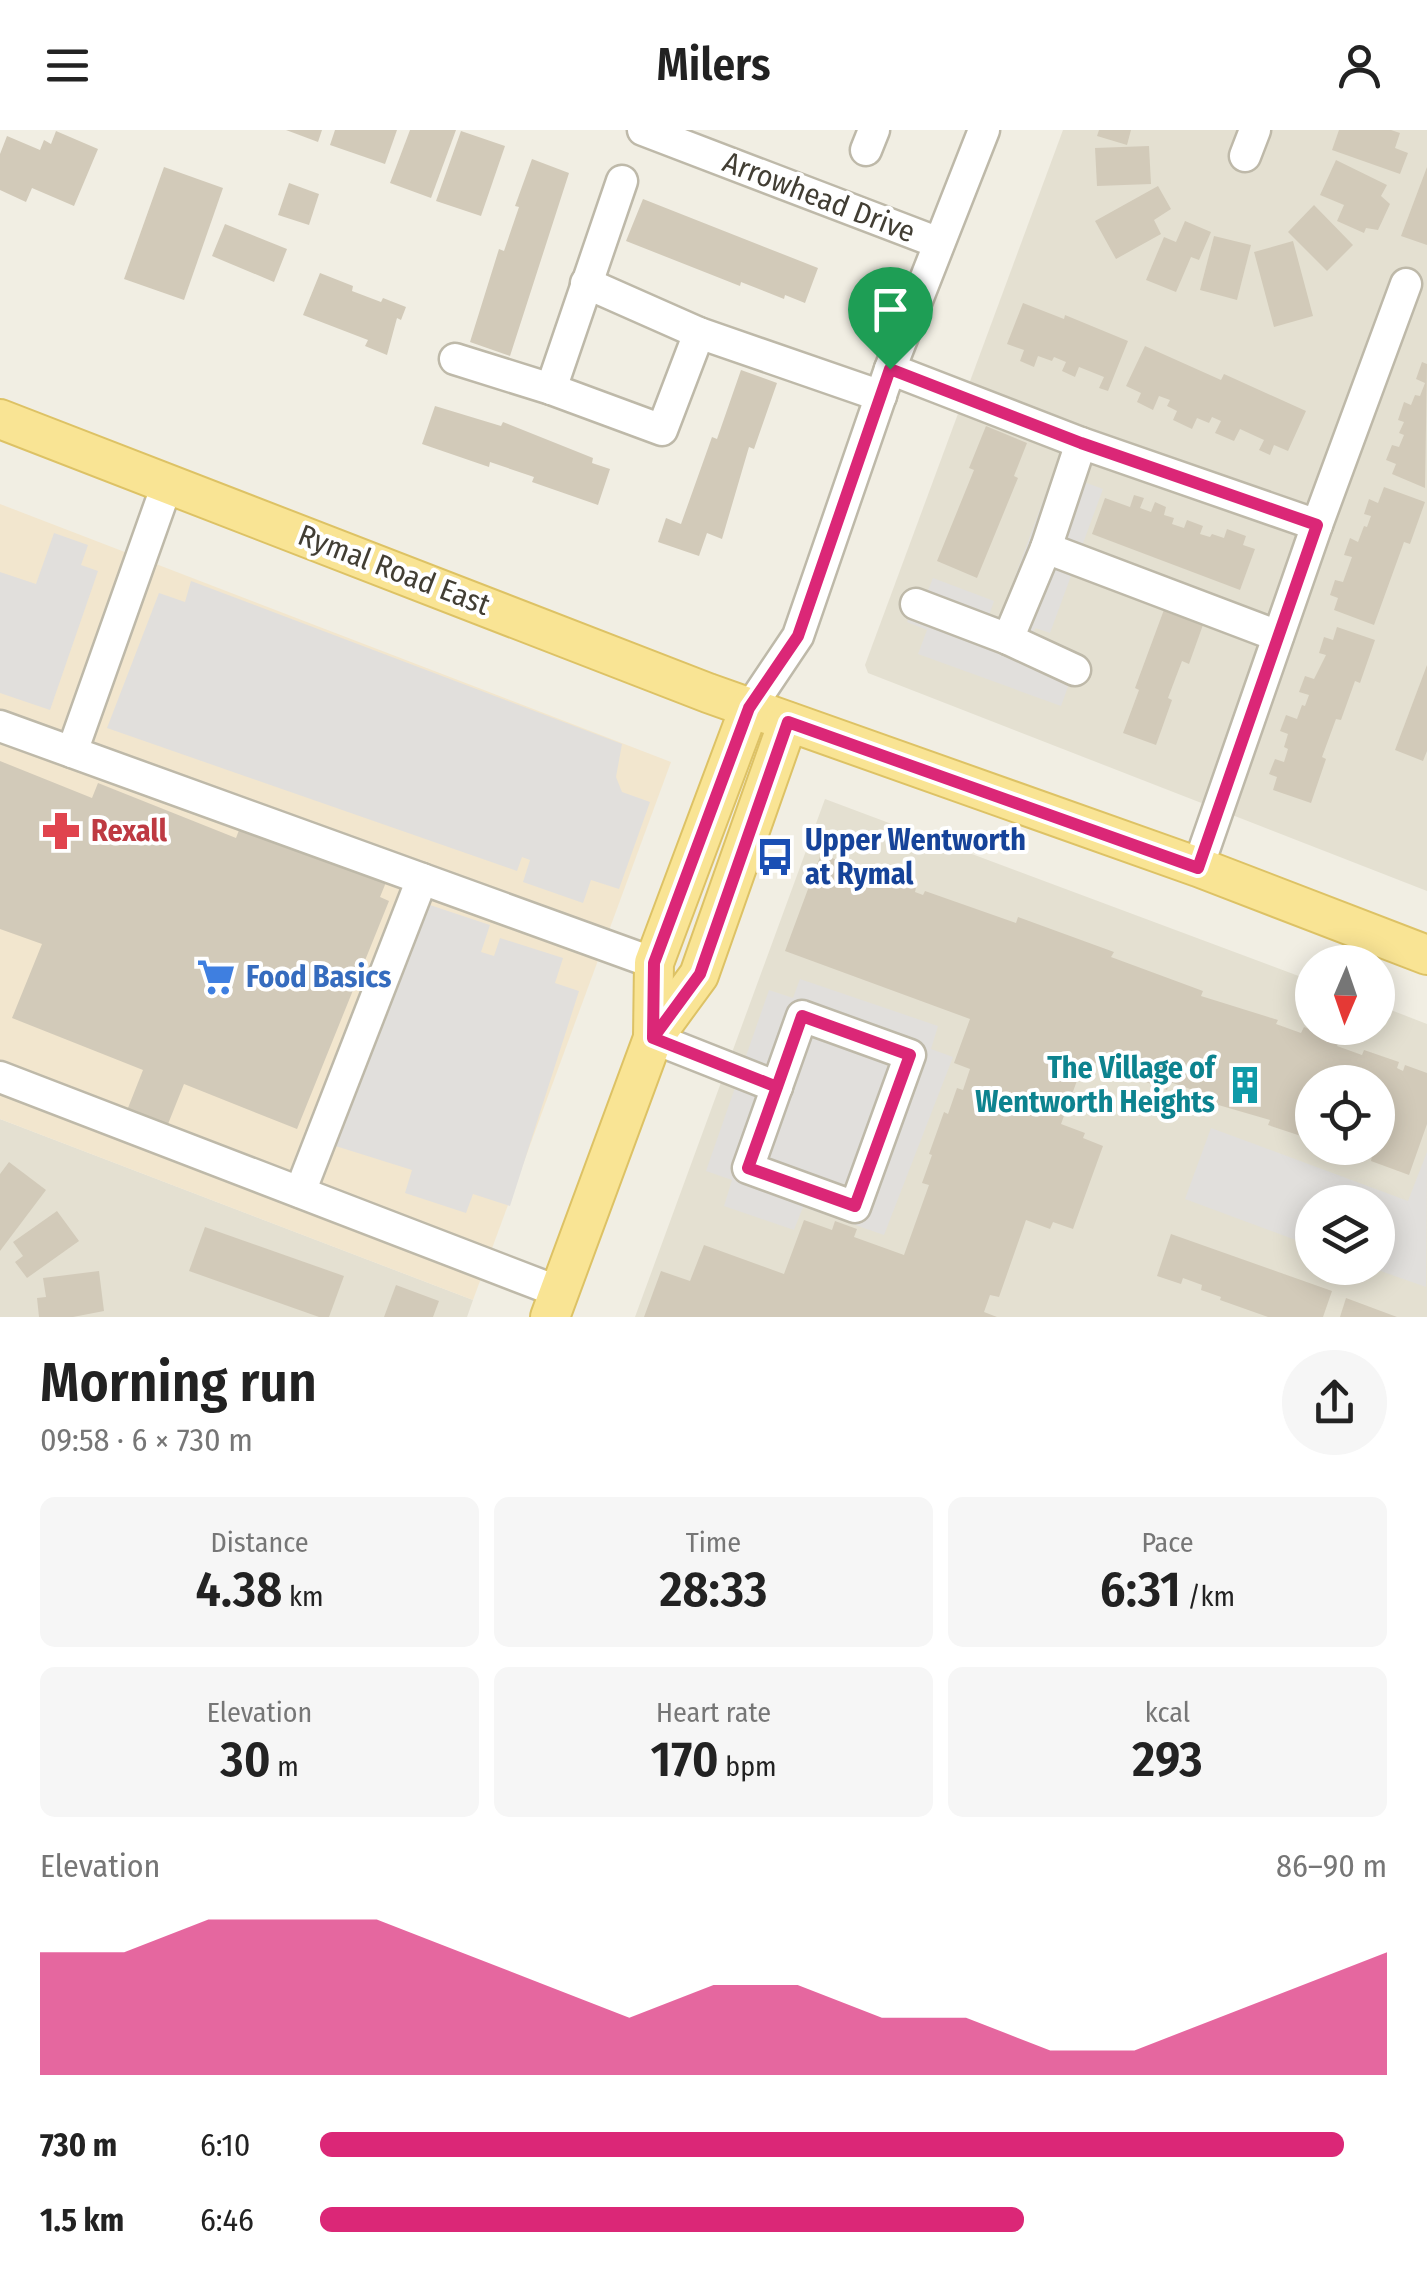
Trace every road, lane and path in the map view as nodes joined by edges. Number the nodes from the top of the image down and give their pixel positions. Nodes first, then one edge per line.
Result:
1 (643, 130) edge
2 (984, 130) edge
3 (622, 181) dead end
4 (939, 243) junction
5 (586, 283) junction
6 (1406, 284) dead end
7 (699, 333) junction
8 (455, 359) dead end
9 (885, 383) junction
10 (551, 389) junction
11 (0, 419) edge
12 (1081, 443) junction
13 (168, 482) junction
14 (1317, 525) junction
15 (1046, 548) junction
16 (916, 604) dead end
17 (1278, 636) junction
18 (1008, 638) junction
19 (790, 649) junction
20 (1075, 670) dead end
21 (749, 708) junction
22 (788, 722) junction
23 (0, 726) edge
24 (72, 752) junction
25 (1198, 868) junction
26 (422, 879) junction
27 (1427, 956) edge
28 (654, 963) junction
29 (653, 1038) junction
30 (0, 1076) edge
31 (777, 1087) junction
32 (300, 1192) junction
33 (554, 1305) edge

1 - 4 street, Arrowhead Drive
2 - 4 street
3 - 5 street
4 - 9 street
5 - 7 street
5 - 10 street
6 - 14 street
7 - 9 street
7 - 10 street
8 - 10 street
9 - 12 street
9 - 19 street
11 - 13 main road, Rymal Road East
12 - 14 street
12 - 15 street
13 - 21 main road, Rymal Road East
13 - 24 street
14 - 17 street
15 - 17 street
15 - 18 street
16 - 18 street
17 - 25 street
18 - 20 street
19 - 21 street
19 - 22 street
21 - 22 main road, Rymal Road East
21 - 28 main road
22 - 25 main road, Rymal Road East
22 - 29 main road
23 - 24 street
24 - 26 street
25 - 27 main road, Rymal Road East
26 - 28 street
26 - 32 street
28 - 29 main road
29 - 31 street
29 - 33 main road
30 - 32 street
31 - 31 street
32 - 33 street

